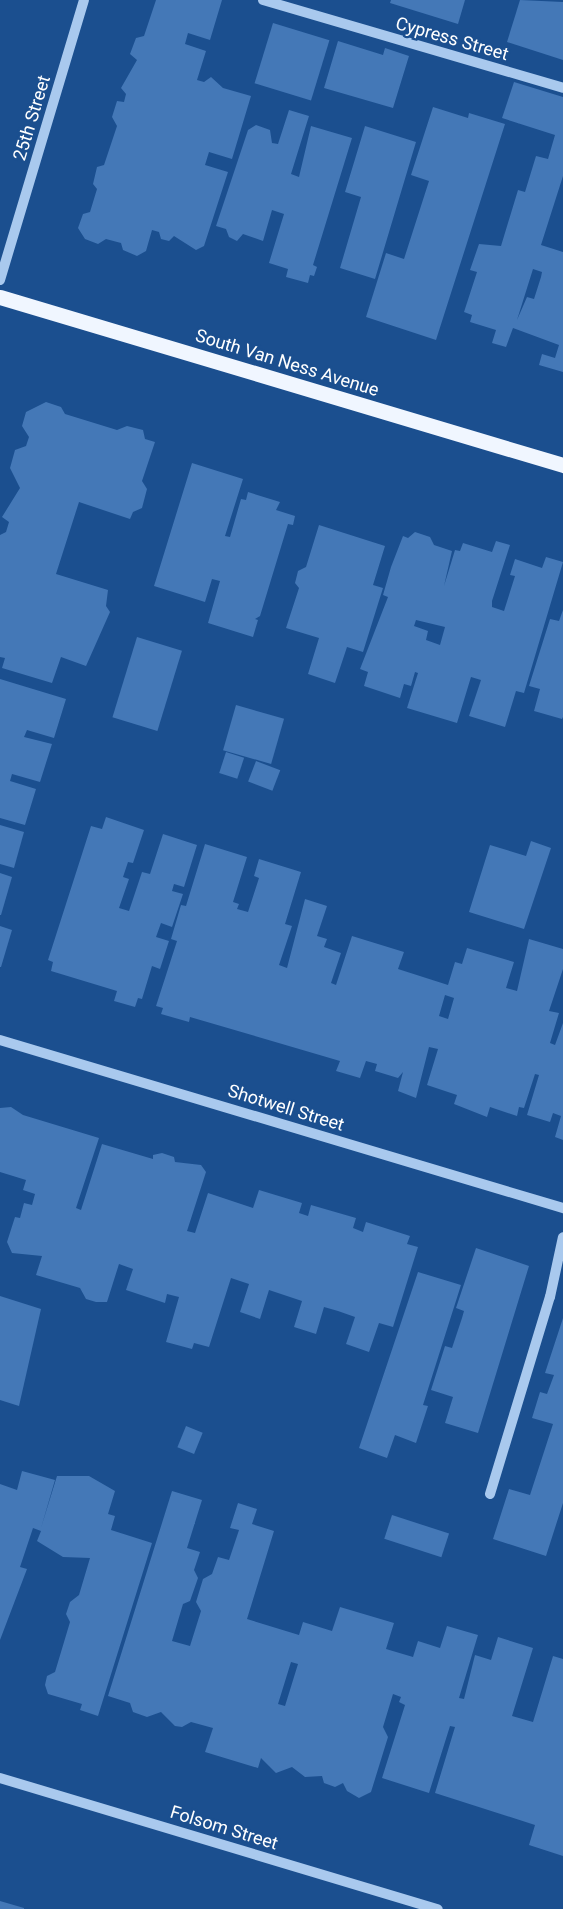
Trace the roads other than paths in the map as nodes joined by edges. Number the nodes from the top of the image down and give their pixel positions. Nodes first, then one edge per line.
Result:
1 (84, 0) edge
2 (263, 0) edge
3 (563, 88) edge
4 (0, 280) edge
5 (0, 297) edge
6 (563, 465) edge
7 (0, 1040) edge
8 (563, 1208) edge
9 (563, 1237) edge
10 (490, 1494) dead end
11 (0, 1778) edge
12 (438, 1909) edge

1 - 4 street, 25th Street
2 - 3 street, Cypress Street
5 - 6 main road, South Van Ness Avenue
7 - 8 street, Shotwell Street
9 - 10 street
11 - 12 street, Folsom Street

